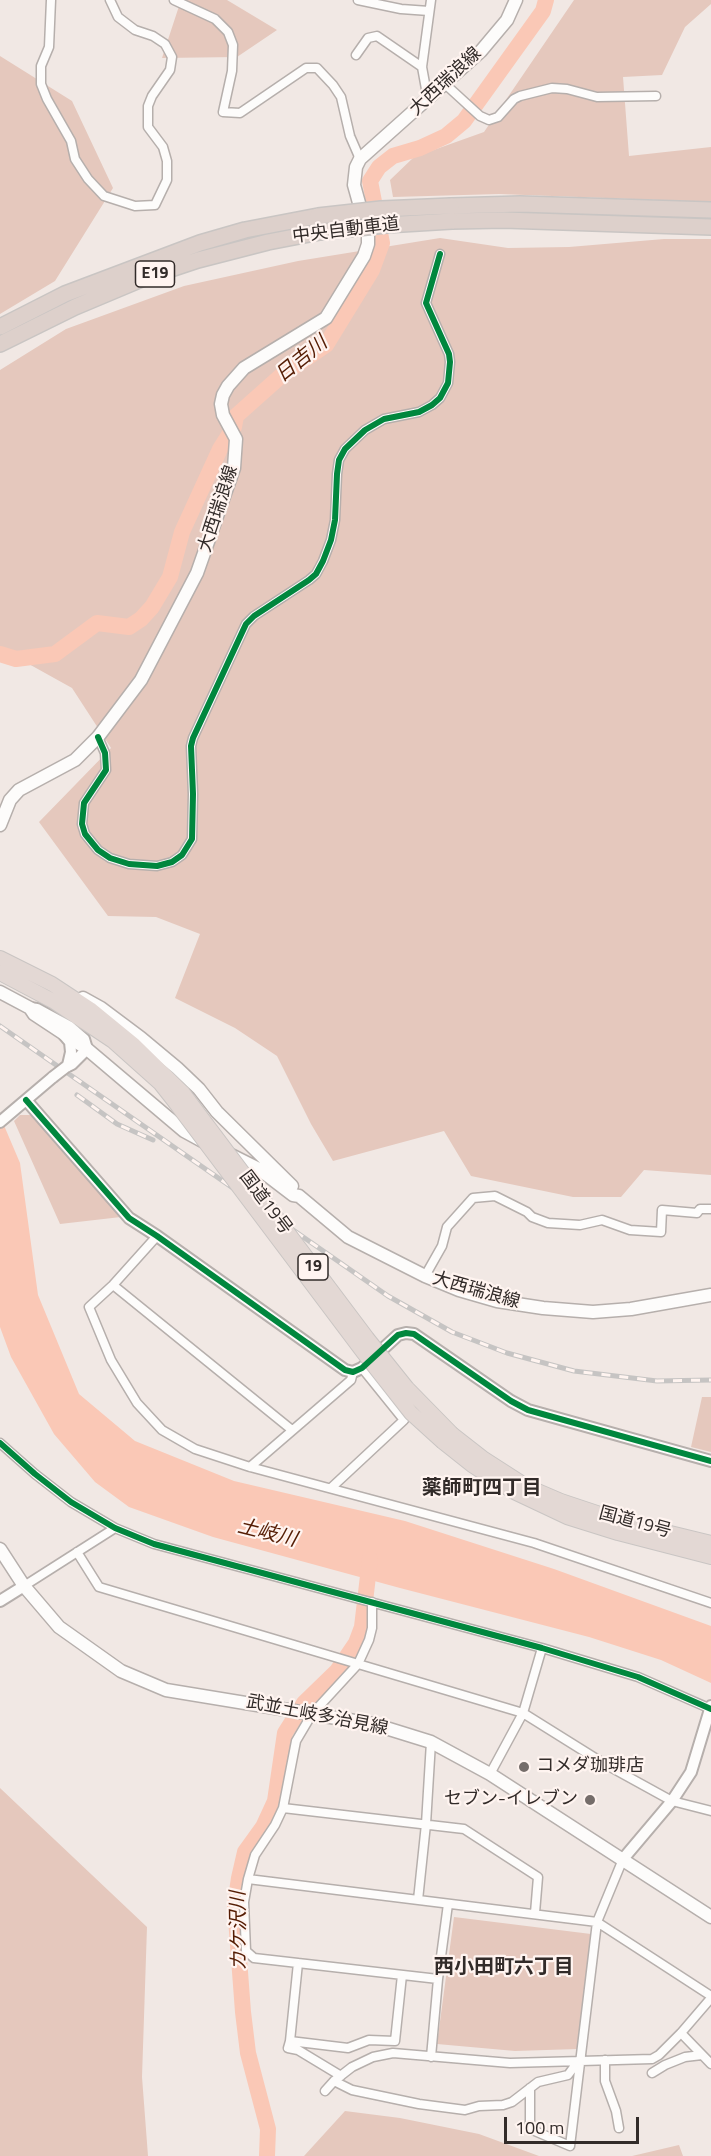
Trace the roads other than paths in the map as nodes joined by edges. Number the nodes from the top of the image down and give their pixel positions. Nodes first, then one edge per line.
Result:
1 (51, 0) edge
2 (110, 0) edge
3 (174, 0) edge
4 (358, 0) edge
5 (431, 0) edge
6 (516, 0) edge
7 (429, 11) junction
8 (356, 55) dead end
9 (422, 67) junction
10 (445, 84) junction
11 (656, 96) dead end
12 (428, 100) junction
13 (360, 159) junction
14 (711, 210) edge
15 (451, 213) junction
16 (711, 226) edge
17 (440, 254) dead end
18 (0, 327) edge
19 (0, 344) edge
20 (98, 737) junction
21 (0, 825) edge
22 (0, 958) edge
23 (0, 973) edge
24 (52, 984) junction
25 (0, 992) edge
26 (30, 1008) junction
27 (60, 1031) junction
28 (87, 1048) junction
29 (67, 1066) junction
30 (179, 1098) junction
31 (26, 1100) junction
32 (217, 1112) junction
33 (0, 1122) edge
34 (200, 1140) junction
35 (299, 1196) junction
36 (711, 1209) edge
37 (158, 1236) junction
38 (425, 1276) junction
39 (113, 1285) junction
40 (711, 1295) edge
41 (357, 1370) junction
42 (292, 1430) junction
43 (447, 1438) junction
44 (0, 1443) edge
45 (711, 1461) edge
46 (250, 1467) junction
47 (331, 1488) junction
48 (115, 1528) junction
49 (711, 1543) edge
50 (0, 1549) edge
51 (76, 1552) junction
52 (711, 1557) edge
53 (24, 1586) junction
54 (0, 1601) edge
55 (372, 1602) junction
56 (711, 1603) edge
57 (542, 1648) junction
58 (358, 1664) junction
59 (711, 1708) edge
60 (523, 1713) junction
61 (312, 1714) junction
62 (431, 1742) junction
63 (490, 1774) junction
64 (672, 1801) junction
65 (283, 1808) junction
66 (711, 1811) edge
67 (426, 1824) junction
68 (624, 1859) junction
69 (248, 1879) junction
70 (418, 1900) junction
71 (448, 1904) junction
72 (535, 1913) junction
73 (711, 1917) edge
74 (597, 1922) junction
75 (298, 1963) junction
76 (402, 1975) junction
77 (438, 1979) junction
78 (711, 1997) edge
79 (681, 2033) junction
80 (290, 2041) junction
81 (702, 2055) junction
82 (431, 2057) junction
83 (579, 2060) junction
84 (604, 2060) junction
85 (711, 2064) edge
86 (652, 2073) dead end
87 (337, 2078) junction
88 (530, 2088) junction
89 (325, 2091) dead end
90 (619, 2128) dead end

1 - 2 street
3 - 13 street
4 - 7 street
5 - 7 street
6 - 10 main road, 大西瑞浪線
7 - 9 street
8 - 9 street
9 - 12 street
10 - 11 street
10 - 12 main road, 大西瑞浪線
12 - 13 main road, 大西瑞浪線
13 - 20 main road, 大西瑞浪線
14 - 15 highway, 中央自動車道 / E19
15 - 16 highway, 中央自動車道 / E19
15 - 18 highway, 中央自動車道 / E19, bridge
15 - 19 highway, 中央自動車道 / E19, bridge
17 - 20 street
20 - 21 main road, 大西瑞浪線
22 - 24 highway, 国道19号 / 19
23 - 30 highway, 国道19号 / 19
24 - 30 highway, 国道19号 / 19
24 - 32 main road
25 - 26 main road
26 - 27 main road
26 - 28 street
27 - 28 main road
27 - 29 street
28 - 29 street
28 - 34 main road
29 - 31 street, bridge
30 - 43 highway, 国道19号 / 19, bridge
31 - 33 street
31 - 37 street
32 - 34 main road
32 - 35 main road
34 - 35 main road
35 - 38 main road, 大西瑞浪線
36 - 38 street
37 - 39 street
37 - 41 street
38 - 40 main road, 大西瑞浪線
39 - 42 street
39 - 46 street
41 - 42 street
41 - 45 street
41 - 47 street
42 - 46 street
43 - 49 highway, 国道19号 / 19
43 - 52 highway, 国道19号 / 19
44 - 48 street
46 - 47 street
47 - 56 street
48 - 51 street
48 - 55 street
50 - 53 main road, 武並土岐多治見線
51 - 53 street
51 - 58 street
53 - 54 street
53 - 61 main road, 武並土岐多治見線
55 - 57 street
55 - 58 street
57 - 59 street
57 - 60 street
58 - 60 street
58 - 61 street
59 - 64 street
60 - 63 street
60 - 64 street
61 - 62 main road, 武並土岐多治見線
61 - 65 street
62 - 63 main road, 武並土岐多治見線
62 - 67 street
63 - 68 main road, 武並土岐多治見線
64 - 66 street
64 - 68 street
65 - 67 street
65 - 69 street
67 - 70 street
67 - 72 street
68 - 73 main road, 武並土岐多治見線
68 - 74 street
69 - 70 street
69 - 75 street
70 - 71 street
71 - 72 street
71 - 77 street
72 - 74 street
74 - 78 street
74 - 83 street
75 - 76 street
75 - 80 street
76 - 77 street
76 - 80 street
77 - 82 street
78 - 79 street
79 - 81 street
79 - 84 street
80 - 87 street
81 - 85 street
81 - 86 street
82 - 83 street
82 - 87 street
83 - 84 street
83 - 88 street
83 - 88 street
84 - 90 street
87 - 88 street
87 - 89 street

